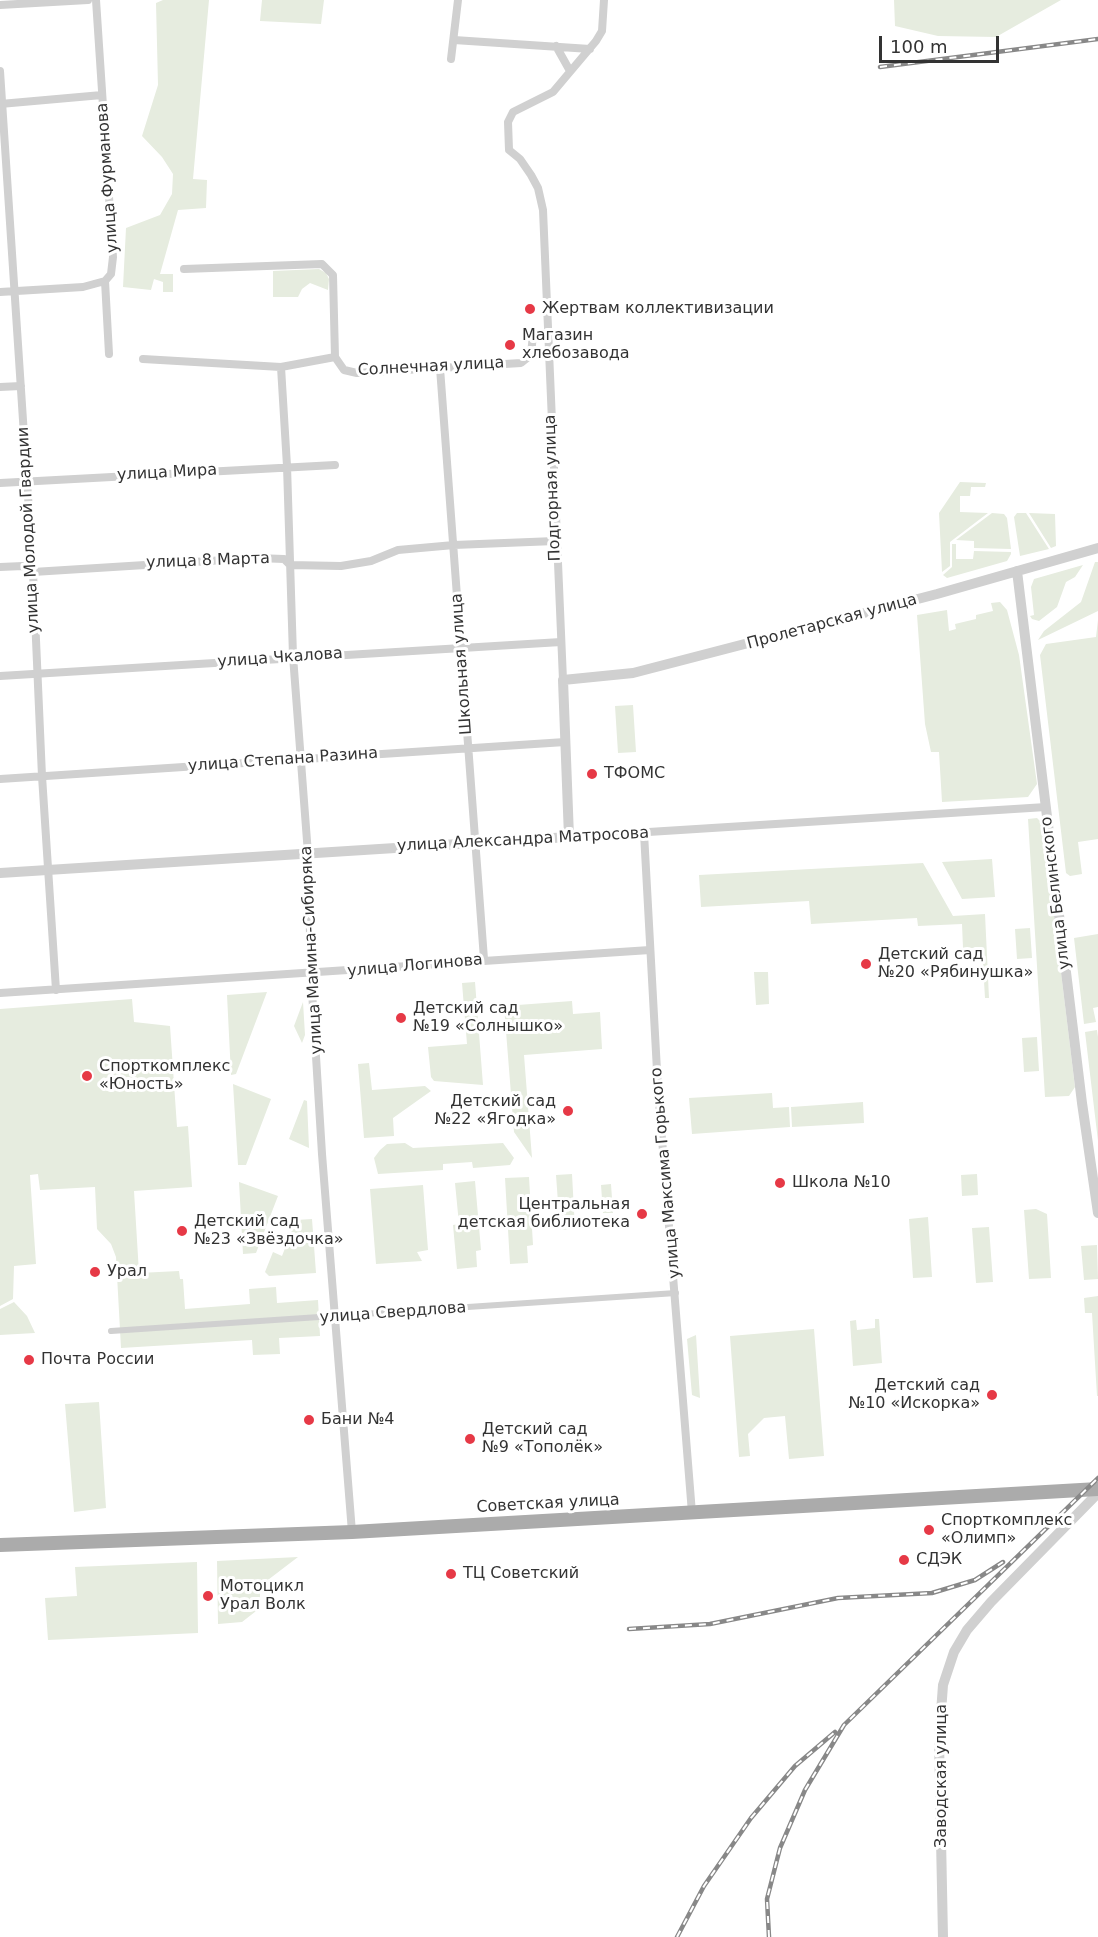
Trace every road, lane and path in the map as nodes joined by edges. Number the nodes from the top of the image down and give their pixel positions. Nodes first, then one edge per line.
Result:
1 (88, 0) edge
2 (96, 0) edge
3 (458, 0) edge
4 (604, 0) edge
5 (0, 5) edge
6 (454, 40) junction
7 (556, 46) junction
8 (590, 48) junction
9 (452, 59) dead end
10 (0, 71) edge
11 (570, 71) junction
12 (102, 95) junction
13 (1, 104) edge
14 (184, 269) dead end
15 (105, 281) junction
16 (15, 291) junction
17 (0, 292) edge
18 (547, 333) junction
19 (109, 354) dead end
20 (335, 357) junction
21 (143, 359) dead end
22 (281, 367) junction
23 (440, 368) junction
24 (21, 386) junction
25 (0, 387) edge
26 (335, 465) dead end
27 (287, 466) junction
28 (26, 482) junction
29 (0, 483) edge
30 (555, 541) junction
31 (454, 545) junction
32 (1098, 548) edge
33 (290, 566) junction
34 (0, 567) edge
35 (1017, 571) junction
36 (33, 572) junction
37 (561, 642) junction
38 (461, 648) junction
39 (293, 656) junction
40 (36, 674) junction
41 (0, 676) edge
42 (563, 680) junction
43 (566, 742) junction
44 (467, 747) junction
45 (299, 758) junction
46 (42, 776) junction
47 (0, 778) edge
48 (1046, 807) junction
49 (644, 833) junction
50 (569, 837) junction
51 (476, 842) junction
52 (308, 854) junction
53 (49, 870) junction
54 (0, 873) edge
55 (650, 950) junction
56 (484, 959) junction
57 (311, 975) junction
58 (56, 990) junction
59 (0, 993) edge
60 (1098, 1214) edge
61 (676, 1293) junction
62 (336, 1317) junction
63 (111, 1331) dead end
64 (1098, 1491) edge
65 (692, 1513) junction
66 (352, 1532) junction
67 (0, 1545) edge
68 (943, 1937) edge

1 - 5 street
2 - 12 street, улица Фурманова
3 - 6 street
4 - 8 street
6 - 7 street
6 - 9 street
7 - 8 street
7 - 11 street
8 - 11 street
10 - 13 street, улица Молодой Гвардии
11 - 18 street, Подгорная улица
12 - 13 street
12 - 15 street, улица Фурманова
13 - 16 street, улица Молодой Гвардии
14 - 20 street, Солнечная улица
15 - 16 street
15 - 19 street, улица Фурманова
16 - 17 street
16 - 24 street, улица Молодой Гвардии
18 - 23 street, Солнечная улица
18 - 30 street, Подгорная улица
20 - 22 street, Солнечная улица
20 - 23 street, Солнечная улица
21 - 22 street, Солнечная улица
22 - 27 street, улица Мамина-Сибиряка
23 - 31 street, Школьная улица
24 - 25 street
24 - 28 street, улица Молодой Гвардии
26 - 27 street, улица Мира
27 - 28 street, улица Мира
27 - 33 street, улица Мамина-Сибиряка
28 - 29 street, улица Мира
28 - 36 street, улица Молодой Гвардии
30 - 31 street, улица 8 Марта
30 - 37 street, Подгорная улица
31 - 33 street, улица 8 Марта
31 - 38 street, Школьная улица
32 - 35 street, Пролетарская улица
33 - 36 street, улица 8 Марта
33 - 39 street, улица Мамина-Сибиряка
34 - 36 street, улица 8 Марта
35 - 42 street, Пролетарская улица
35 - 48 street, улица Белинского
36 - 40 street, улица Молодой Гвардии
37 - 38 street, улица Чкалова
37 - 42 street, Подгорная улица
38 - 39 street, улица Чкалова
38 - 44 street, Школьная улица
39 - 40 street, улица Чкалова
39 - 45 street, улица Мамина-Сибиряка
40 - 41 street, улица Чкалова
40 - 46 street, улица Молодой Гвардии
42 - 43 street, Подгорная улица
43 - 44 street, улица Степана Разина
43 - 50 street, Подгорная улица
44 - 45 street, улица Степана Разина
44 - 51 street, Школьная улица
45 - 46 street, улица Степана Разина
45 - 52 street, улица Мамина-Сибиряка
46 - 47 street, улица Степана Разина
46 - 53 street, улица Молодой Гвардии
48 - 49 street, улица Александра Матросова
48 - 60 street, улица Белинского
49 - 50 street, улица Александра Матросова
49 - 55 street, улица Максима Горького
50 - 51 street, улица Александра Матросова
51 - 52 street, улица Александра Матросова
51 - 56 street, Школьная улица
52 - 53 street, улица Александра Матросова
52 - 57 street, улица Мамина-Сибиряка
53 - 54 street, улица Александра Матросова
53 - 58 street, улица Молодой Гвардии
55 - 56 street, улица Логинова
55 - 61 street, улица Максима Горького
56 - 57 street, улица Логинова
57 - 58 street, улица Логинова
57 - 62 street, улица Мамина-Сибиряка
58 - 59 street, улица Логинова
61 - 62 street, улица Свердлова
61 - 65 street, улица Максима Горького
62 - 63 street, улица Свердлова
62 - 66 street, улица Мамина-Сибиряка
64 - 65 main road, Советская улица
64 - 68 street, Заводская улица
65 - 66 main road, Советская улица
66 - 67 main road, Советская улица

